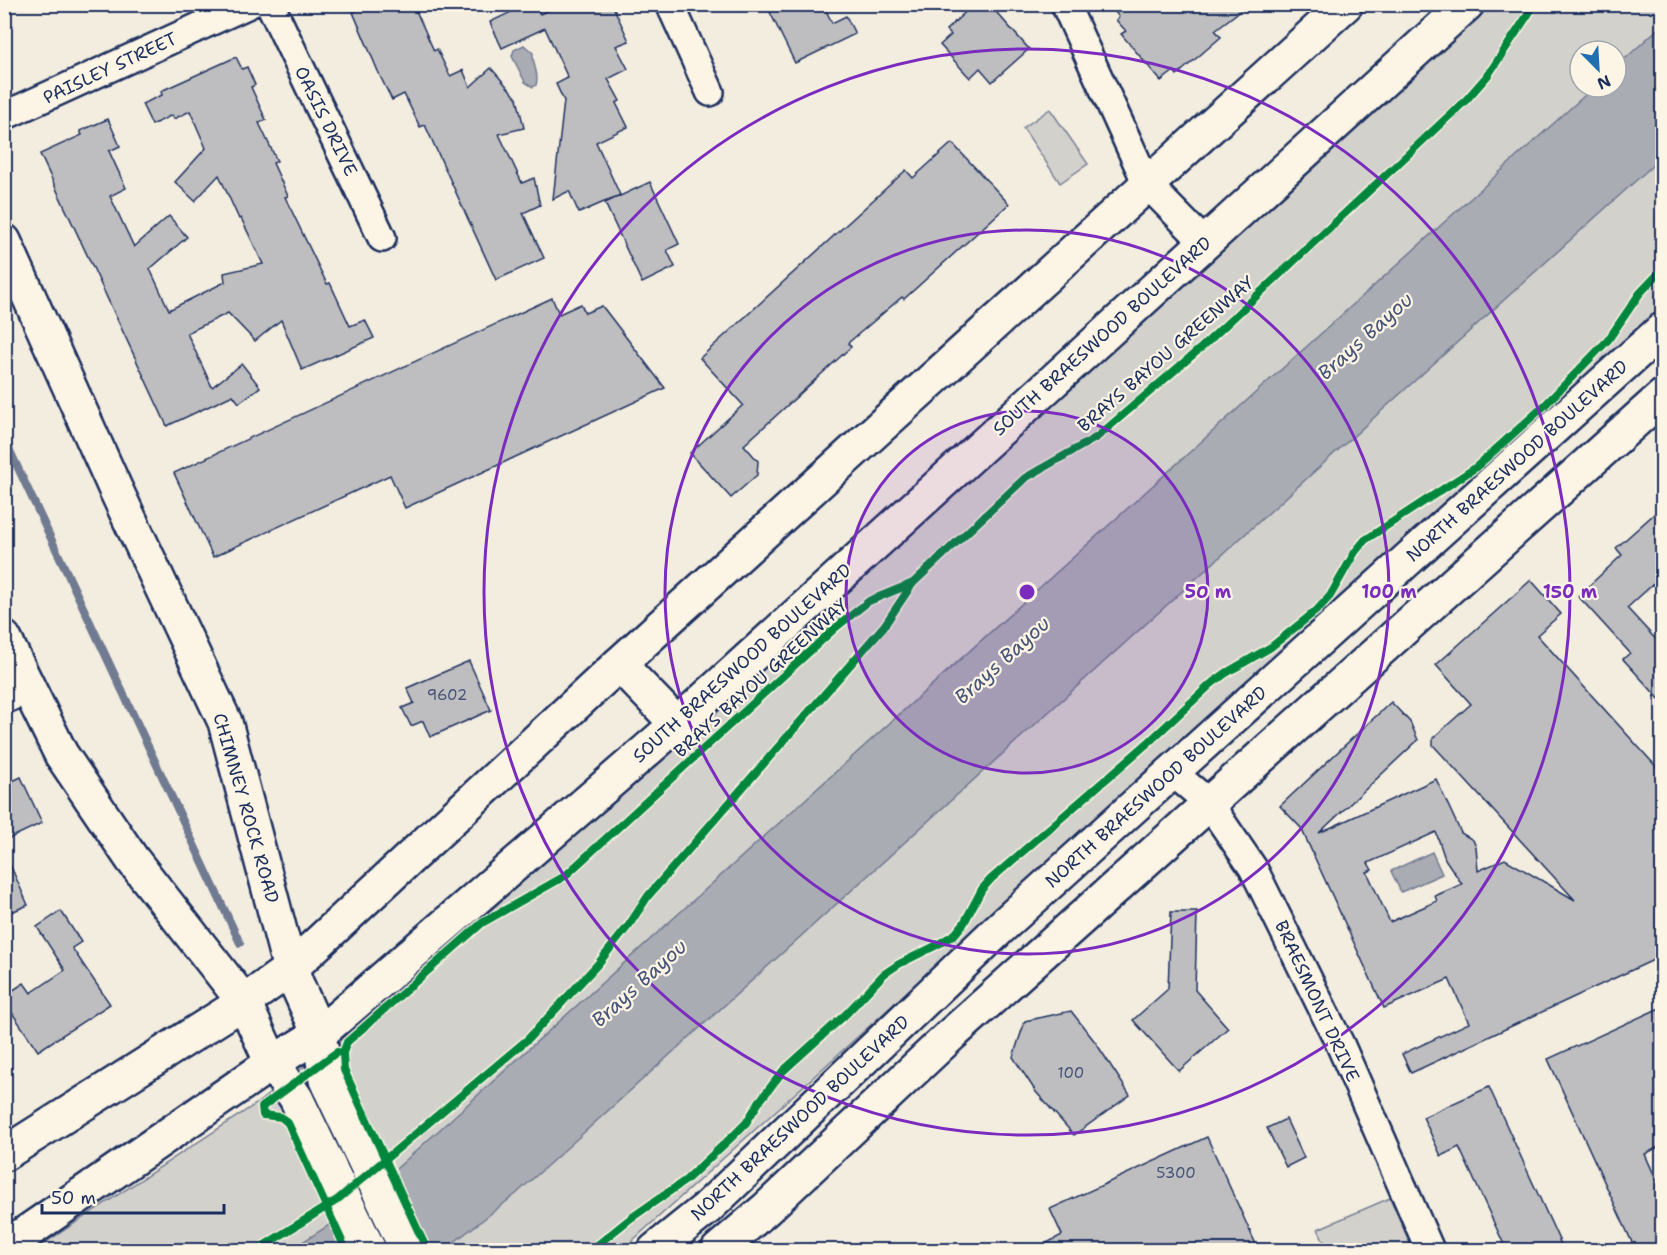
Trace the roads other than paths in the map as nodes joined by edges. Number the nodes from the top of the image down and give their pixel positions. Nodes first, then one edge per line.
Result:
1 (249, 4) edge
2 (270, 4) edge
3 (670, 4) edge
4 (1065, 4) edge
5 (1346, 4) edge
6 (1467, 4) edge
7 (710, 92) dead end
8 (4, 116) edge
9 (1147, 184) junction
10 (382, 238) dead end
11 (4, 242) edge
12 (1204, 243) junction
13 (1662, 330) edge
14 (1662, 397) edge
15 (1580, 403) junction
16 (1614, 442) junction
17 (1379, 586) junction
18 (1412, 622) junction
19 (4, 638) edge
20 (619, 664) junction
21 (16, 695) edge
22 (677, 724) junction
23 (1172, 772) junction
24 (1208, 802) junction
25 (290, 969) junction
26 (244, 1002) junction
27 (318, 1034) junction
28 (272, 1063) junction
29 (4, 1154) edge
30 (4, 1248) edge
31 (369, 1251) edge
32 (407, 1251) edge
33 (655, 1251) edge
34 (718, 1251) edge
35 (1430, 1251) edge

1 - 8 street, PAISLEY STREET
2 - 10 street, OASIS DRIVE
3 - 7 street
4 - 9 street
5 - 9 main road
6 - 12 main road, SOUTH BRAESWOOD BOULEVARD
9 - 12 street
9 - 20 main road
11 - 25 main road, CHIMNEY ROCK ROAD
12 - 22 main road, SOUTH BRAESWOOD BOULEVARD
13 - 15 main road, NORTH BRAESWOOD BOULEVARD
14 - 16 main road
15 - 16 main road
15 - 17 main road, NORTH BRAESWOOD BOULEVARD
16 - 18 main road
17 - 18 main road
17 - 23 main road, NORTH BRAESWOOD BOULEVARD
18 - 24 main road
19 - 21 main road
20 - 22 main road
20 - 25 main road
21 - 26 main road
22 - 27 main road, SOUTH BRAESWOOD BOULEVARD
23 - 24 street, BRAESMONT DRIVE
23 - 33 main road, NORTH BRAESWOOD BOULEVARD
24 - 34 main road
24 - 35 street, BRAESMONT DRIVE
25 - 26 main road
25 - 27 main road, CHIMNEY ROCK ROAD
26 - 28 main road
26 - 29 main road
27 - 28 main road, SOUTH BRAESWOOD BOULEVARD
27 - 32 main road, CHIMNEY ROCK ROAD
28 - 30 main road, SOUTH BRAESWOOD BOULEVARD
28 - 31 main road

